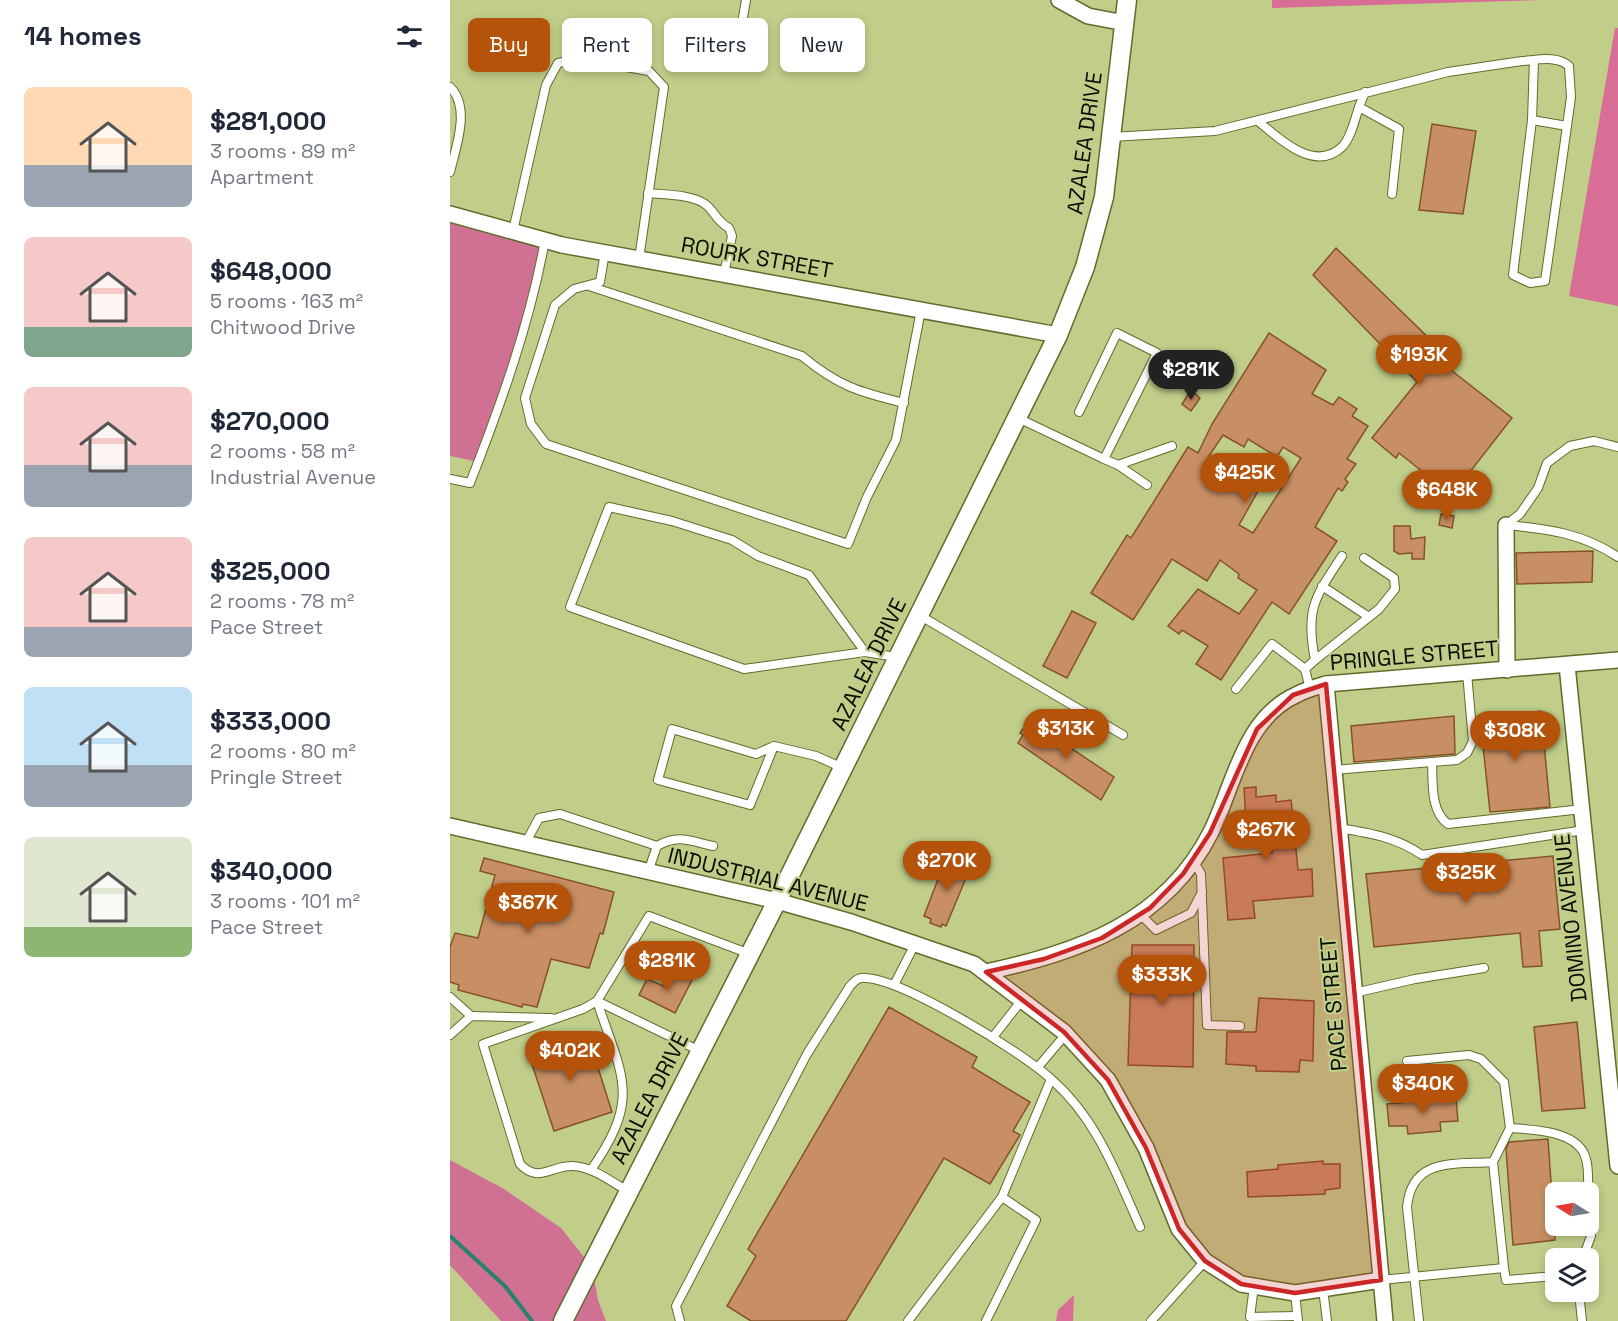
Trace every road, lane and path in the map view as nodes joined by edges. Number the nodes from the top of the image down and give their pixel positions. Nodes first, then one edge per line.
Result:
1 (746, 0) edge
2 (1059, 0) edge
3 (1127, 0) edge
4 (743, 18) edge
5 (1125, 23) junction
6 (1533, 60) junction
7 (450, 87) edge
8 (1365, 92) junction
9 (1359, 107) junction
10 (1532, 120) junction
11 (1259, 122) junction
12 (1568, 126) junction
13 (1111, 137) junction
14 (450, 172) edge
15 (648, 193) junction
16 (1392, 194) dead end
17 (450, 214) edge
18 (513, 231) junction
19 (545, 240) junction
20 (605, 252) junction
21 (639, 259) junction
22 (724, 274) junction
23 (587, 286) junction
24 (921, 310) junction
25 (1058, 335) junction
26 (904, 403) junction
27 (1079, 411) dead end
28 (1017, 417) junction
29 (1172, 446) dead end
30 (1618, 447) edge
31 (1104, 459) junction
32 (1118, 465) junction
33 (450, 479) edge
34 (1147, 485) dead end
35 (1506, 525) junction
36 (1342, 556) dead end
37 (1618, 557) edge
38 (1364, 558) dead end
39 (1322, 586) junction
40 (919, 615) junction
41 (1369, 617) junction
42 (866, 652) junction
43 (898, 657) junction
44 (1315, 660) junction
45 (1618, 660) edge
46 (1567, 665) junction
47 (1305, 669) junction
48 (1507, 670) junction
49 (1467, 673) junction
50 (1326, 684) junction
51 (1236, 689) dead end
52 (1310, 689) junction
53 (1124, 735) dead end
54 (774, 746) junction
55 (1432, 762) junction
56 (843, 768) junction
57 (1334, 770) junction
58 (1582, 809) junction
59 (451, 828) edge
60 (1339, 828) junction
61 (1584, 830) junction
62 (525, 844) junction
63 (657, 846) junction
64 (713, 846) dead end
65 (1192, 859) junction
66 (648, 872) junction
67 (1203, 891) junction
68 (777, 901) junction
69 (1140, 914) junction
70 (915, 944) junction
71 (750, 954) junction
72 (1484, 968) dead end
73 (986, 972) junction
74 (894, 985) junction
75 (1354, 993) junction
76 (450, 997) edge
77 (1022, 999) junction
78 (597, 1001) junction
79 (471, 1016) junction
80 (555, 1018) junction
81 (1240, 1026) dead end
82 (1066, 1034) junction
83 (450, 1035) edge
84 (993, 1037) junction
85 (700, 1051) junction
86 (1407, 1061) dead end
87 (1038, 1067) junction
88 (1051, 1079) junction
89 (1510, 1128) junction
90 (1493, 1162) junction
91 (1618, 1166) edge
92 (591, 1170) junction
93 (1587, 1182) edge
94 (629, 1192) junction
95 (1002, 1197) junction
96 (1140, 1227) dead end
97 (1205, 1261) junction
98 (1504, 1268) junction
99 (1414, 1277) junction
100 (1545, 1277) edge
101 (1381, 1280) junction
102 (1254, 1286) junction
103 (1323, 1289) junction
104 (1295, 1293) junction
105 (1580, 1302) edge
106 (1298, 1318) edge
107 (563, 1321) edge
108 (680, 1321) edge
109 (909, 1321) edge
110 (986, 1321) edge
111 (1151, 1321) edge
112 (1327, 1321) edge
113 (1385, 1321) edge
114 (1419, 1321) edge
115 (1582, 1321) edge

1 - 4 lane
2 - 5 street
3 - 5 street, AZALEA DRIVE
5 - 13 street, AZALEA DRIVE
6 - 8 lane
6 - 10 lane
6 - 12 lane
7 - 14 lane
8 - 9 lane
8 - 11 lane
9 - 11 lane
9 - 16 lane
10 - 12 lane
10 - 12 lane
11 - 13 lane
13 - 25 street, AZALEA DRIVE
15 - 18 lane
15 - 21 lane
15 - 22 lane
17 - 18 street, ROURK STREET
18 - 19 street, ROURK STREET
19 - 20 street, ROURK STREET
19 - 33 lane
20 - 21 street, ROURK STREET
20 - 23 lane
21 - 22 street, ROURK STREET
22 - 24 street, ROURK STREET
23 - 26 lane
23 - 26 lane
24 - 25 street, ROURK STREET
24 - 26 lane
25 - 28 street, AZALEA DRIVE
27 - 31 lane
28 - 31 lane
28 - 40 street, AZALEA DRIVE
29 - 32 lane
30 - 35 lane
31 - 32 lane
32 - 34 lane
35 - 37 lane
35 - 48 street
36 - 39 lane
38 - 41 lane
39 - 41 lane
39 - 44 lane
40 - 43 street, AZALEA DRIVE
40 - 53 lane
41 - 44 lane
42 - 42 lane
42 - 43 lane
43 - 56 street, AZALEA DRIVE
44 - 47 lane
45 - 46 street, PRINGLE STREET
46 - 48 street, PRINGLE STREET
46 - 58 street, DOMINO AVENUE
47 - 51 lane
47 - 52 lane
48 - 49 street, PRINGLE STREET
49 - 50 street, PRINGLE STREET
49 - 55 lane
50 - 52 street, PRINGLE STREET
50 - 57 street, PACE STREET
52 - 65 street, PRINGLE STREET
54 - 54 lane
54 - 56 lane
55 - 57 lane
55 - 58 lane
56 - 68 street, AZALEA DRIVE
57 - 60 street, PACE STREET
58 - 61 street, DOMINO AVENUE
59 - 62 street, INDUSTRIAL AVENUE
60 - 61 lane
60 - 75 street, PACE STREET
61 - 91 street, DOMINO AVENUE
62 - 63 lane
62 - 66 street, INDUSTRIAL AVENUE
63 - 64 lane
63 - 66 lane
65 - 67 lane
65 - 69 street, PRINGLE STREET
66 - 68 street, INDUSTRIAL AVENUE
67 - 69 lane
67 - 81 lane
68 - 70 street, INDUSTRIAL AVENUE
68 - 71 street, AZALEA DRIVE
69 - 73 street, PRINGLE STREET
70 - 73 street, INDUSTRIAL AVENUE
70 - 74 lane
71 - 78 lane
71 - 85 street, AZALEA DRIVE
72 - 75 lane
73 - 77 street, INDUSTRIAL AVENUE
74 - 84 lane
74 - 108 lane
75 - 101 street, PACE STREET
76 - 79 lane
77 - 82 street, INDUSTRIAL AVENUE
77 - 84 lane
78 - 80 lane
78 - 85 lane
78 - 92 lane
79 - 80 lane
79 - 83 lane
80 - 92 lane
82 - 87 lane
82 - 97 street, INDUSTRIAL AVENUE
84 - 87 lane
85 - 94 street, AZALEA DRIVE
86 - 89 lane
87 - 88 lane
88 - 95 lane
88 - 96 lane
89 - 90 lane
89 - 93 lane
90 - 98 lane
90 - 99 lane
92 - 94 lane
94 - 107 street, AZALEA DRIVE
95 - 109 lane
95 - 110 lane
97 - 102 street, INDUSTRIAL AVENUE
97 - 111 lane
98 - 99 lane
98 - 100 lane
99 - 101 lane
99 - 114 lane
101 - 103 street, INDUSTRIAL AVENUE
101 - 113 street, PACE STREET
102 - 104 street, INDUSTRIAL AVENUE
102 - 106 lane
103 - 104 street, INDUSTRIAL AVENUE
103 - 112 lane
104 - 106 lane
105 - 115 lane

